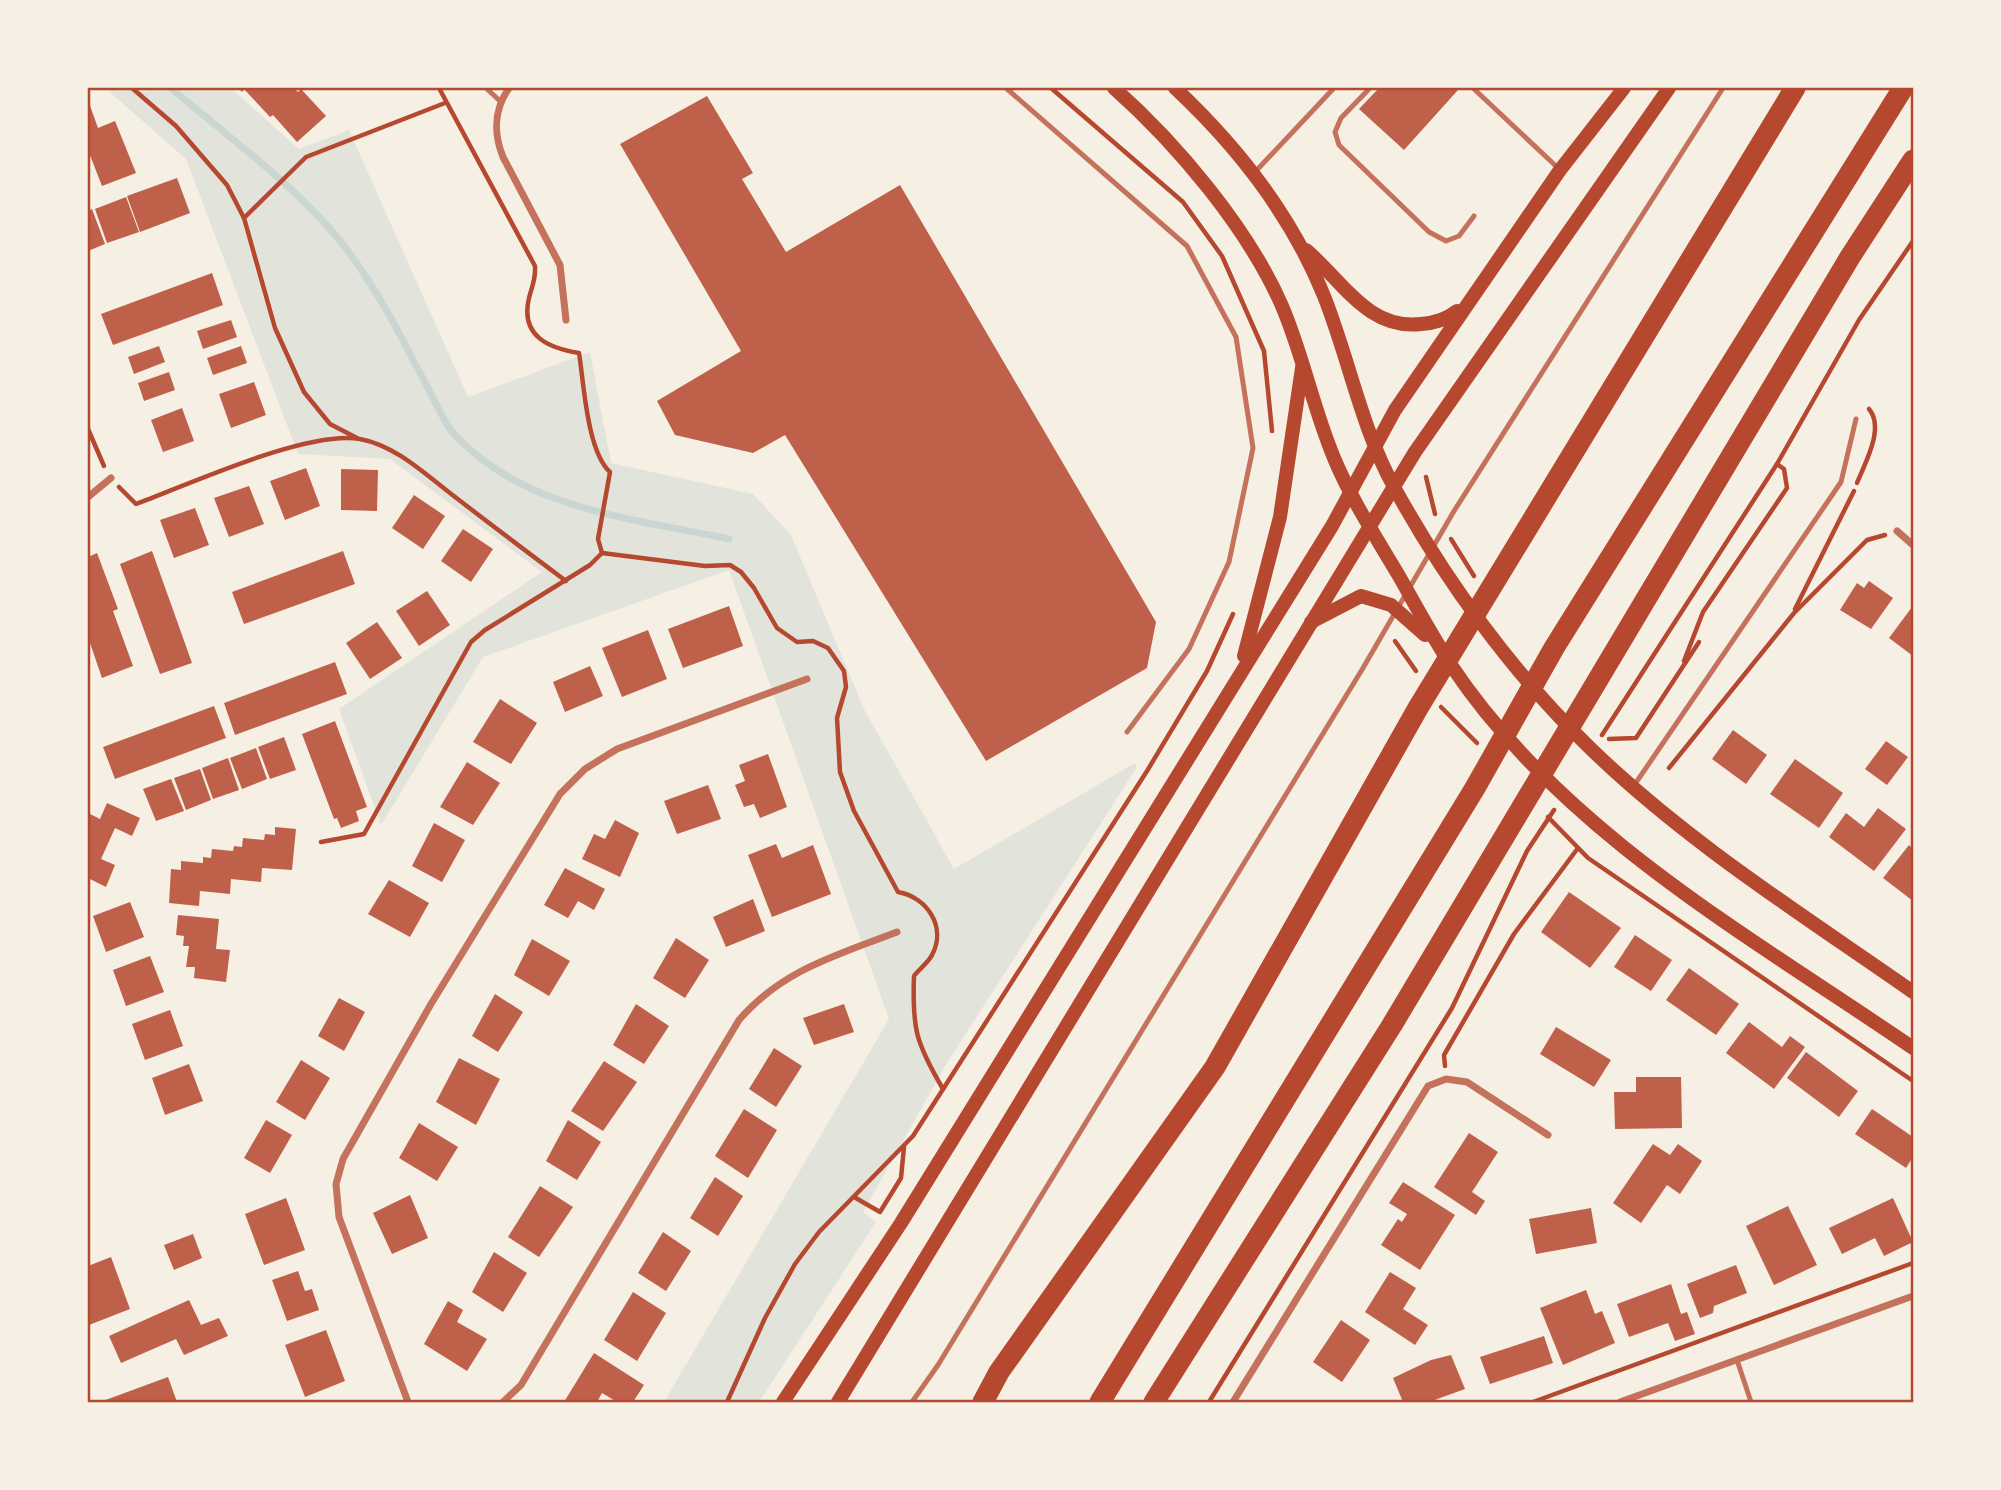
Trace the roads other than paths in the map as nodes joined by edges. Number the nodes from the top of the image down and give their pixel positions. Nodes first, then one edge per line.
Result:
1 (486, 88) edge
2 (509, 88) edge
3 (1006, 88) edge
4 (1114, 88) edge
5 (1175, 88) edge
6 (1334, 88) edge
7 (1370, 88) edge
8 (1473, 88) edge
9 (1624, 88) edge
10 (1669, 88) edge
11 (1723, 88) edge
12 (1795, 88) edge
13 (1903, 88) edge
14 (501, 102) junction
15 (1913, 160) edge
16 (1560, 170) junction
17 (1254, 173) junction
18 (1474, 216) dead end
19 (1300, 244) junction
20 (1465, 305) junction
21 (566, 320) dead end
22 (1303, 365) junction
23 (1856, 419) dead end
24 (1375, 448) junction
25 (111, 478) road end
26 (1394, 488) junction
27 (1350, 492) junction
28 (88, 497) edge
29 (1370, 528) junction
30 (1897, 531) road end
31 (1913, 545) edge
32 (1309, 622) junction
33 (1453, 668) junction
34 (1240, 671) junction
35 (807, 679) dead end
36 (1127, 732) dead end
37 (1633, 787) junction
38 (897, 932) dead end
39 (1913, 992) edge
40 (1913, 1048) edge
41 (1548, 1135) dead end
42 (1913, 1296) edge
43 (1737, 1360) junction
44 (408, 1402) edge
45 (503, 1402) edge
46 (783, 1402) edge
47 (838, 1402) edge
48 (912, 1402) edge
49 (983, 1402) edge
50 (1100, 1402) edge
51 (1154, 1402) edge
52 (1233, 1402) edge
53 (1620, 1402) edge
54 (1751, 1402) edge

1 - 14 lane
2 - 14 street
3 - 36 lane
4 - 22 main road
5 - 17 main road
6 - 17 lane
7 - 18 lane
8 - 16 lane
9 - 16 main road
10 - 26 main road
11 - 48 lane
12 - 49 highway
13 - 50 highway
14 - 21 street
15 - 51 highway
16 - 20 main road
17 - 19 main road
19 - 20 main road
19 - 24 main road
20 - 24 main road
22 - 27 main road
22 - 34 main road
23 - 37 lane
24 - 26 main road
24 - 27 main road
25 - 28 street
26 - 29 main road
26 - 37 main road
27 - 29 main road
27 - 34 main road
29 - 32 main road
29 - 33 main road
30 - 31 street
32 - 33 main road
32 - 47 main road
33 - 40 main road
34 - 46 main road
35 - 44 street
37 - 39 main road
38 - 45 street
41 - 52 street
42 - 43 street
43 - 53 street
43 - 54 lane

